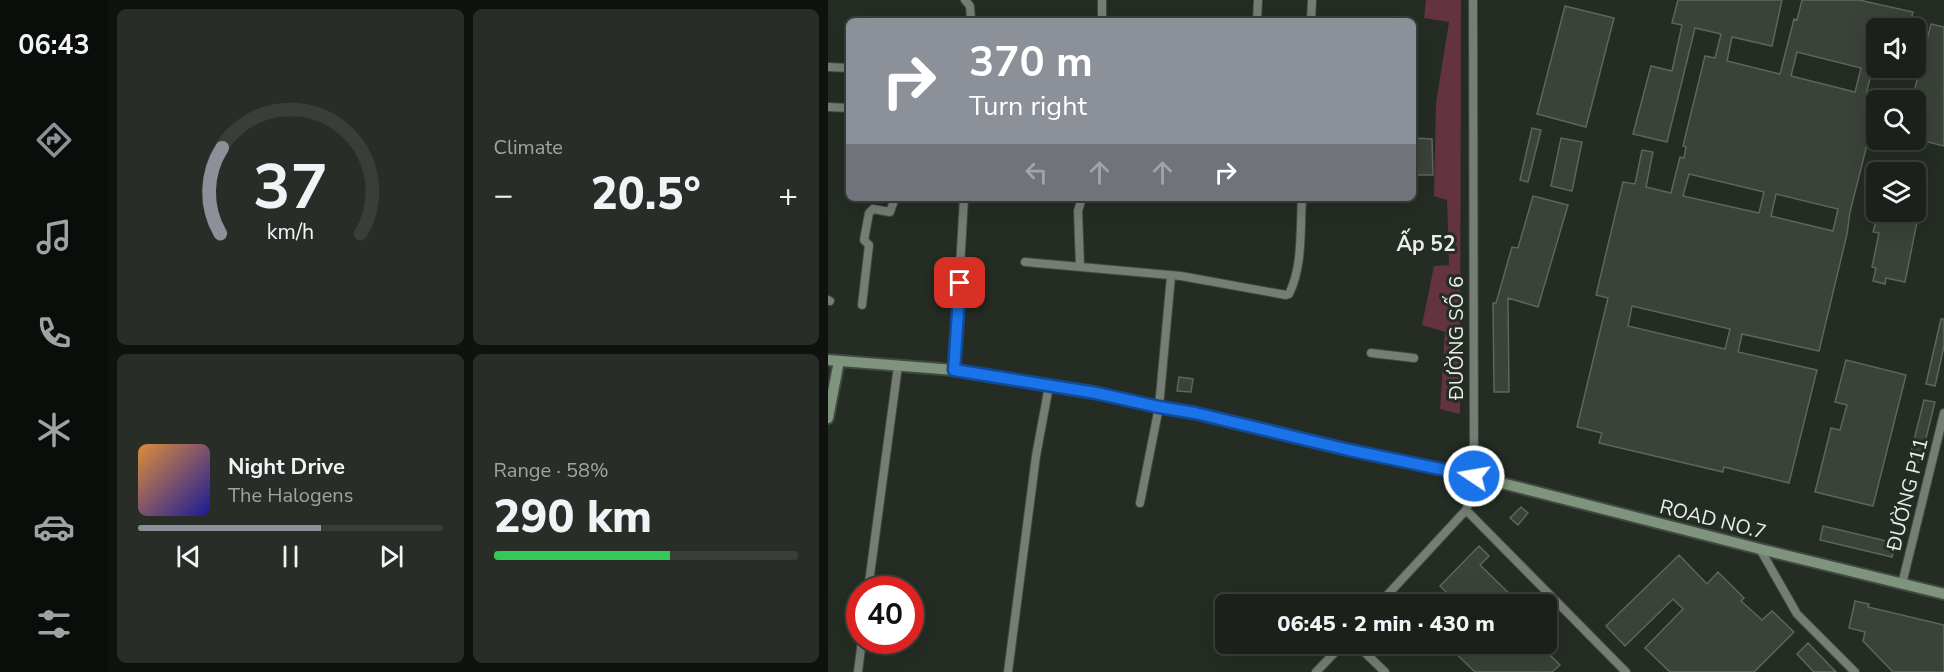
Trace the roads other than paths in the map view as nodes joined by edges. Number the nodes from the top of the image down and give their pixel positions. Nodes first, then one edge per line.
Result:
1 (965, 0) edge
2 (1102, 0) edge
3 (1258, 0) edge
4 (1312, 0) edge
5 (1473, 0) edge
6 (971, 18) edge
7 (1102, 18) edge
8 (1257, 18) edge
9 (1311, 18) edge
10 (828, 67) edge
11 (846, 68) edge
12 (828, 107) edge
13 (846, 108) edge
14 (894, 201) edge
15 (964, 201) edge
16 (1081, 201) edge
17 (1302, 201) edge
18 (1024, 262) dead end
19 (1080, 266) junction
20 (1171, 276) junction
21 (862, 305) dead end
22 (1371, 353) dead end
23 (1414, 358) dead end
24 (834, 360) edge
25 (898, 366) junction
26 (954, 370) junction
27 (1050, 386) junction
28 (1159, 407) junction
29 (1944, 413) edge
30 (828, 418) edge
31 (1474, 476) junction
32 (1140, 503) dead end
33 (1466, 510) junction
34 (1760, 549) junction
35 (870, 576) edge
36 (1902, 584) junction
37 (1388, 594) edge
38 (1944, 594) edge
39 (860, 654) edge
40 (1333, 654) edge
41 (1366, 654) edge
42 (858, 672) edge
43 (1008, 672) edge
44 (1316, 672) edge
45 (1385, 672) edge
46 (1626, 672) edge
47 (1855, 672) edge

1 - 6 street
2 - 7 street
3 - 8 street
4 - 9 street
5 - 31 street, ĐƯỜNG SỐ 6
10 - 11 street
12 - 13 street
14 - 21 street
15 - 26 street
16 - 19 street
17 - 20 street
18 - 19 street
19 - 20 street
20 - 28 street
22 - 23 street
24 - 25 street, ROAD NO.7
24 - 30 street
25 - 26 street, ROAD NO.7
25 - 35 street
26 - 27 street, ROAD NO.7
27 - 28 street, ROAD NO.7
27 - 43 street
28 - 31 street, ROAD NO.7
28 - 32 street
29 - 36 street, ĐƯỜNG P11
31 - 33 street, ĐƯỜNG SỐ 6
31 - 34 street, ROAD NO.7
33 - 37 street, ĐƯỜNG SỐ 6
33 - 46 street
34 - 36 street, ROAD NO.7
34 - 47 street
36 - 38 street, ROAD NO.7
39 - 42 street
40 - 44 street
41 - 45 street

